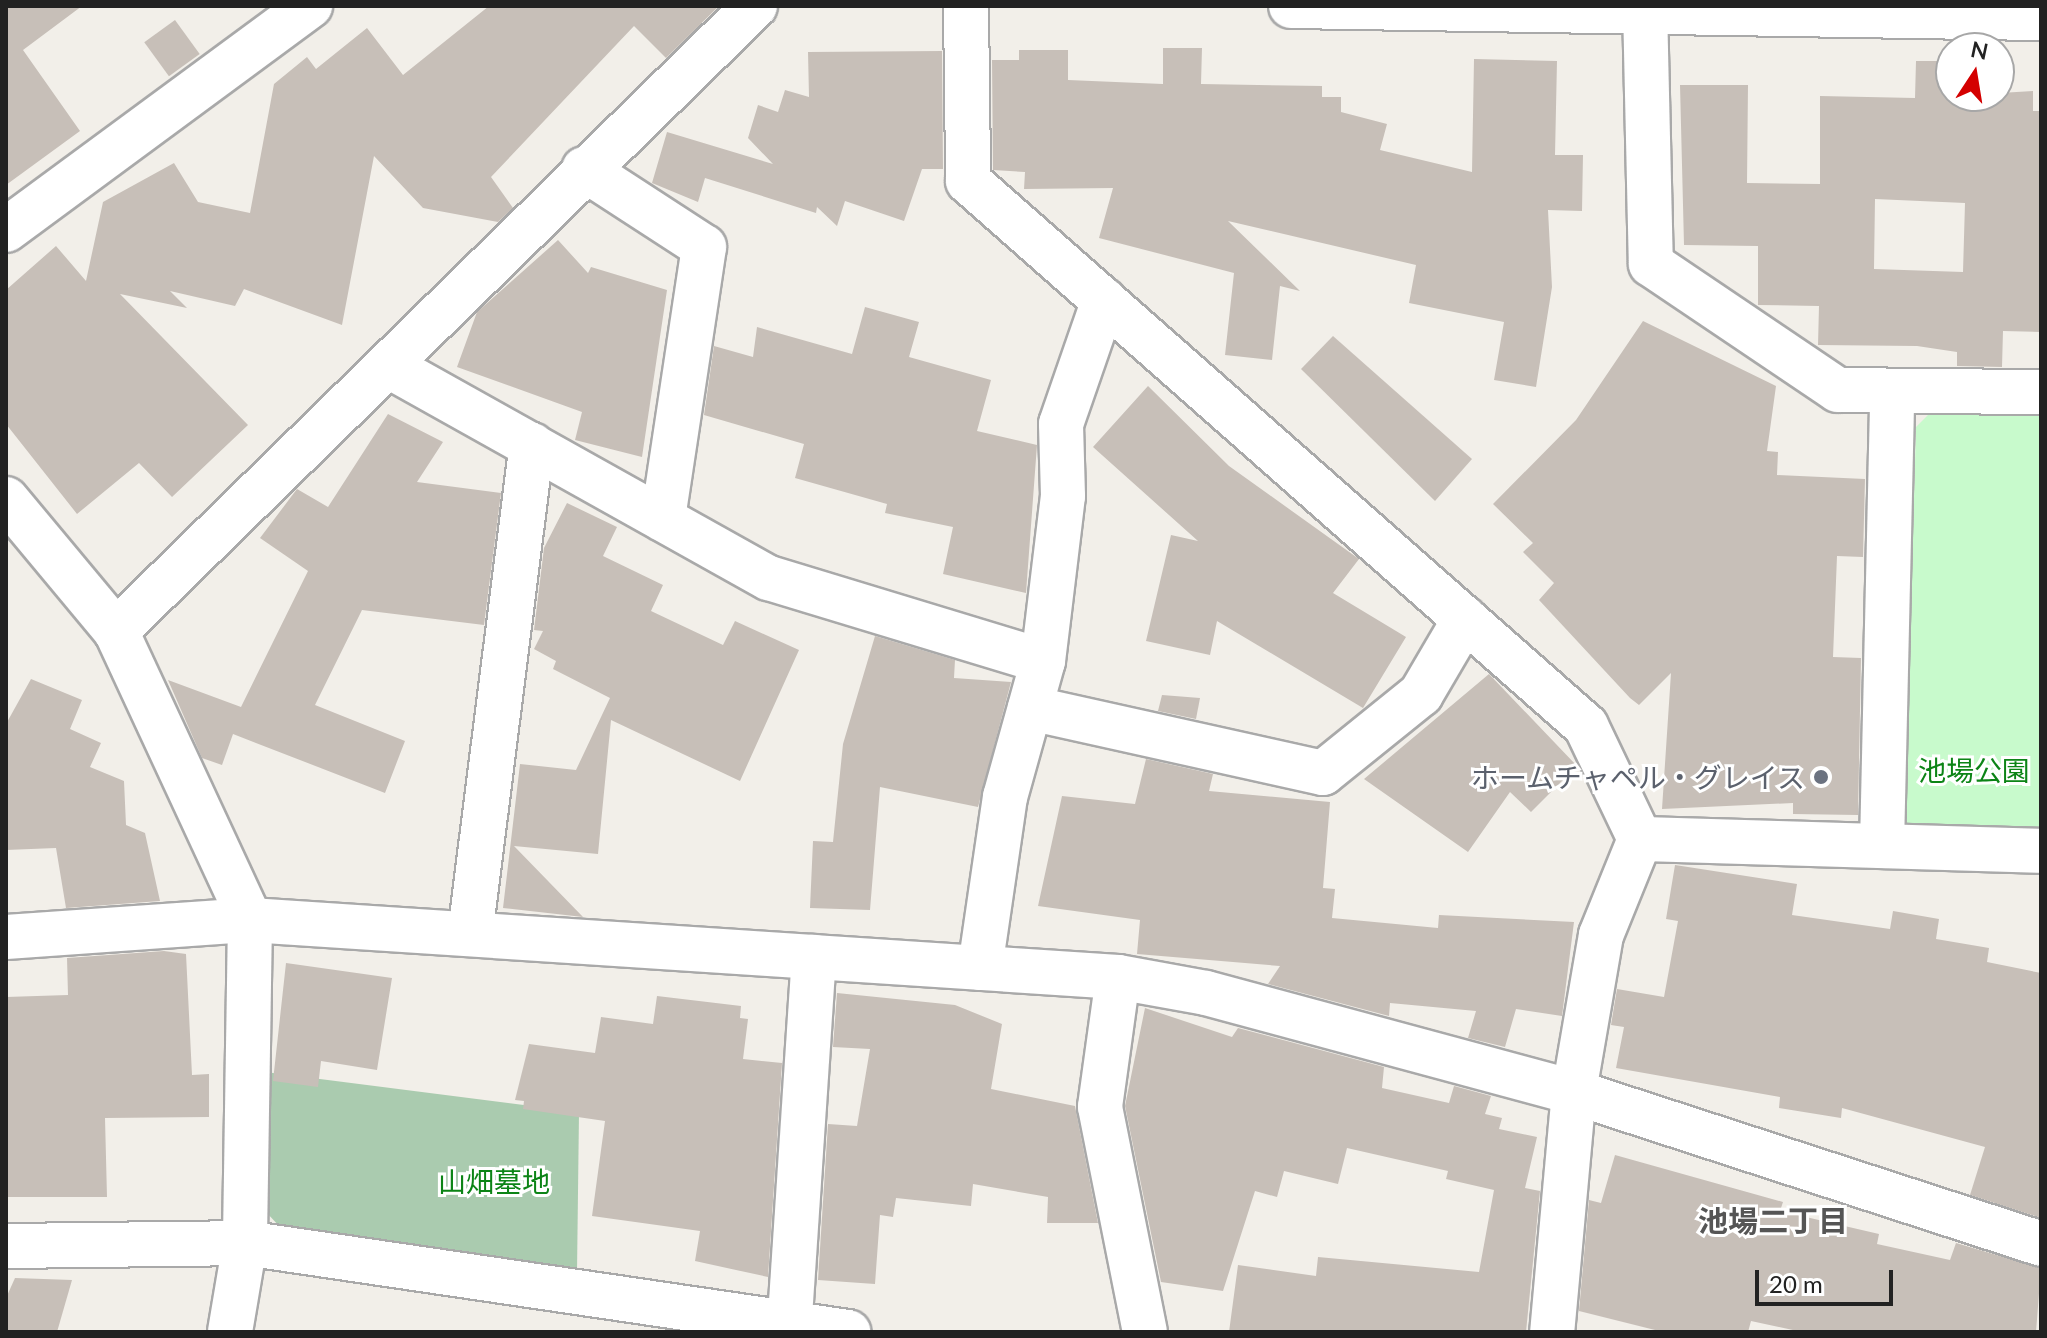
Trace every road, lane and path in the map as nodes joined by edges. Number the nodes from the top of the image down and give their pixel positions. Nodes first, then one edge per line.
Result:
1 (310, 6) edge
2 (755, 6) edge
3 (966, 6) edge
4 (1291, 6) edge
5 (1645, 9) edge
6 (2041, 18) edge
7 (584, 169) junction
8 (6, 230) edge
9 (1104, 300) junction
10 (389, 366) junction
11 (2041, 392) edge
12 (1892, 394) junction
13 (532, 445) junction
14 (6, 499) edge
15 (663, 519) junction
16 (1465, 619) junction
17 (116, 631) junction
18 (1043, 661) junction
19 (1030, 708) junction
20 (1640, 839) junction
21 (1882, 846) junction
22 (2041, 851) edge
23 (250, 920) junction
24 (470, 934) junction
25 (6, 937) edge
26 (814, 957) junction
27 (980, 968) junction
28 (1118, 977) junction
29 (1574, 1092) junction
30 (245, 1243) junction
31 (2041, 1244) edge
32 (6, 1246) edge
33 (789, 1328) edge
34 (230, 1332) edge
35 (848, 1332) edge
36 (1145, 1332) edge
37 (1552, 1332) edge

1 - 8 street
2 - 7 street
3 - 9 street
4 - 5 street
5 - 6 street
5 - 12 street
7 - 10 street
7 - 15 street
9 - 16 street
9 - 18 street
10 - 13 street
10 - 17 street
11 - 12 street
12 - 21 street
13 - 15 street
13 - 24 street
14 - 17 street
15 - 18 street
16 - 19 street
16 - 20 street
17 - 23 street
18 - 19 street
19 - 27 street
20 - 21 street
20 - 29 street
21 - 22 street
23 - 24 street
23 - 25 street
23 - 30 street
24 - 26 street
26 - 27 street
26 - 33 street
27 - 28 street
28 - 29 street
28 - 36 street
29 - 31 street
29 - 37 street
30 - 32 street
30 - 33 street
30 - 34 street
33 - 35 street

